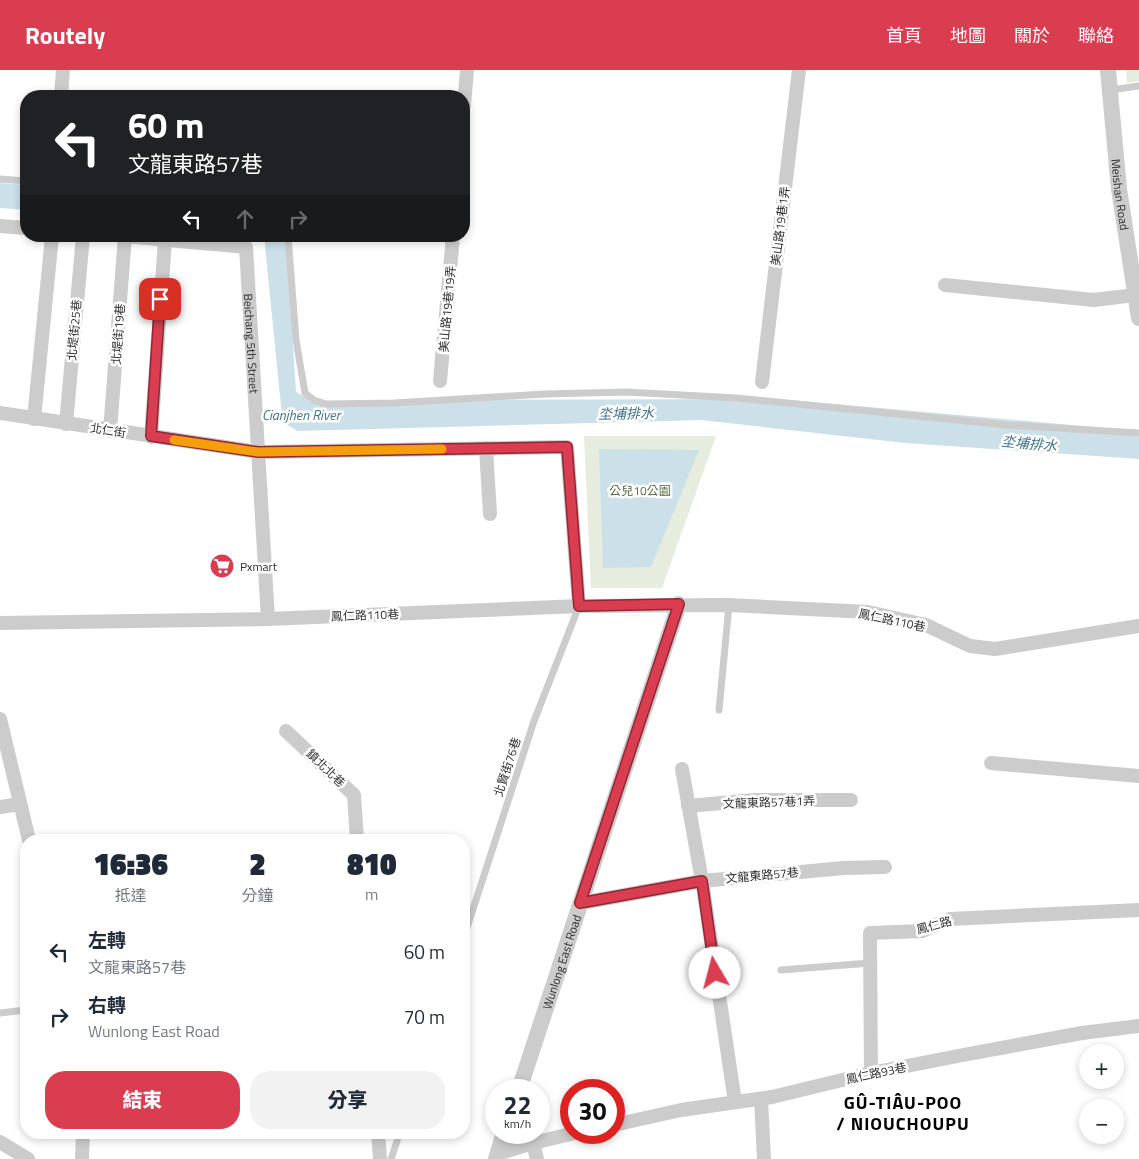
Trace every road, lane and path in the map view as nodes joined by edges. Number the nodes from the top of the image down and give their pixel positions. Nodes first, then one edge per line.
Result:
1 (63, 70) edge
2 (467, 70) edge
3 (799, 70) edge
4 (1108, 70) edge
5 (1139, 86) edge
6 (61, 90) edge
7 (465, 90) edge
8 (1110, 90) junction
9 (0, 179) edge
10 (20, 181) edge
11 (0, 226) edge
12 (20, 228) edge
13 (51, 242) edge
14 (82, 242) edge
15 (125, 242) edge
16 (165, 242) edge
17 (188, 242) edge
18 (288, 242) edge
19 (452, 242) edge
20 (945, 285) dead end
21 (1135, 295) junction
22 (1139, 318) edge
23 (440, 381) dead end
24 (762, 382) dead end
25 (0, 414) edge
26 (34, 419) junction
27 (66, 424) junction
28 (110, 431) junction
29 (1139, 434) edge
30 (151, 436) junction
31 (486, 448) junction
32 (258, 452) junction
33 (490, 514) dead end
34 (679, 604) junction
35 (729, 605) junction
36 (579, 606) junction
37 (268, 620) junction
38 (0, 624) edge
39 (1139, 626) edge
40 (719, 710) dead end
41 (0, 720) edge
42 (286, 731) dead end
43 (991, 763) dead end
44 (682, 769) dead end
45 (1139, 776) edge
46 (851, 800) dead end
47 (20, 804) junction
48 (0, 806) edge
49 (688, 806) junction
50 (28, 834) edge
51 (357, 834) edge
52 (885, 868) dead end
53 (702, 881) junction
54 (580, 903) junction
55 (1139, 910) edge
56 (470, 918) edge
57 (870, 963) junction
58 (781, 970) dead end
59 (20, 1011) edge
60 (0, 1013) edge
61 (1139, 1026) edge
62 (871, 1073) junction
63 (522, 1079) edge
64 (761, 1099) junction
65 (734, 1102) junction
66 (625, 1123) edge
67 (83, 1139) edge
68 (379, 1139) edge
69 (398, 1139) edge
70 (0, 1142) edge
71 (530, 1144) edge
72 (533, 1144) edge
73 (497, 1156) edge
74 (28, 1159) edge
75 (82, 1159) edge
76 (380, 1159) edge
77 (391, 1159) edge
78 (537, 1159) edge
79 (764, 1159) edge

1 - 6 street
2 - 7 street
3 - 24 street, 美山路19巷1弄
4 - 8 street, Meishan Road
5 - 8 lane
8 - 21 street, Meishan Road
9 - 10 lane
11 - 12 street
13 - 26 street
14 - 27 street, 北堤街25巷
15 - 28 street, 北堤街19巷
16 - 30 street
17 - 32 street, Beichang 5th Street
18 - 29 lane
19 - 23 street, 美山路19巷19弄
20 - 21 street
21 - 22 street, Meishan Road
25 - 26 street, 北仁街
26 - 27 street, 北仁街
27 - 28 street, 北仁街
28 - 30 street, 北仁街
30 - 32 street, 北仁街
31 - 32 street, 北仁街
31 - 33 street
31 - 36 street, 北仁街
32 - 37 street, Beichang 5th Street
34 - 35 street, 鳳仁路110巷
34 - 36 street, 鳳仁路110巷
34 - 54 street, Wunlong East Road
35 - 39 street, 鳳仁路110巷
35 - 40 lane
36 - 37 street, 鳳仁路110巷
36 - 56 lane, 北賢街76巷
37 - 38 street, 鳳仁路110巷
41 - 47 street
42 - 51 street, 鎮北北巷
43 - 45 street
44 - 49 street
46 - 49 street, 文龍東路57巷1弄
47 - 48 street
47 - 50 street
49 - 53 street
52 - 53 street, 文龍東路57巷
53 - 54 street, 文龍東路57巷
53 - 65 street
54 - 63 street, Wunlong East Road
55 - 57 street, 鳳仁路
57 - 58 lane
57 - 62 street, 鳳仁路
59 - 60 lane
61 - 62 street, 鳳仁路93巷
62 - 64 street, 鳳仁路93巷
64 - 65 street, 鳳仁路93巷
64 - 79 street
65 - 66 street, 鳳仁路93巷
67 - 75 street
68 - 76 street
69 - 77 lane
70 - 74 street
71 - 73 street
72 - 78 street

